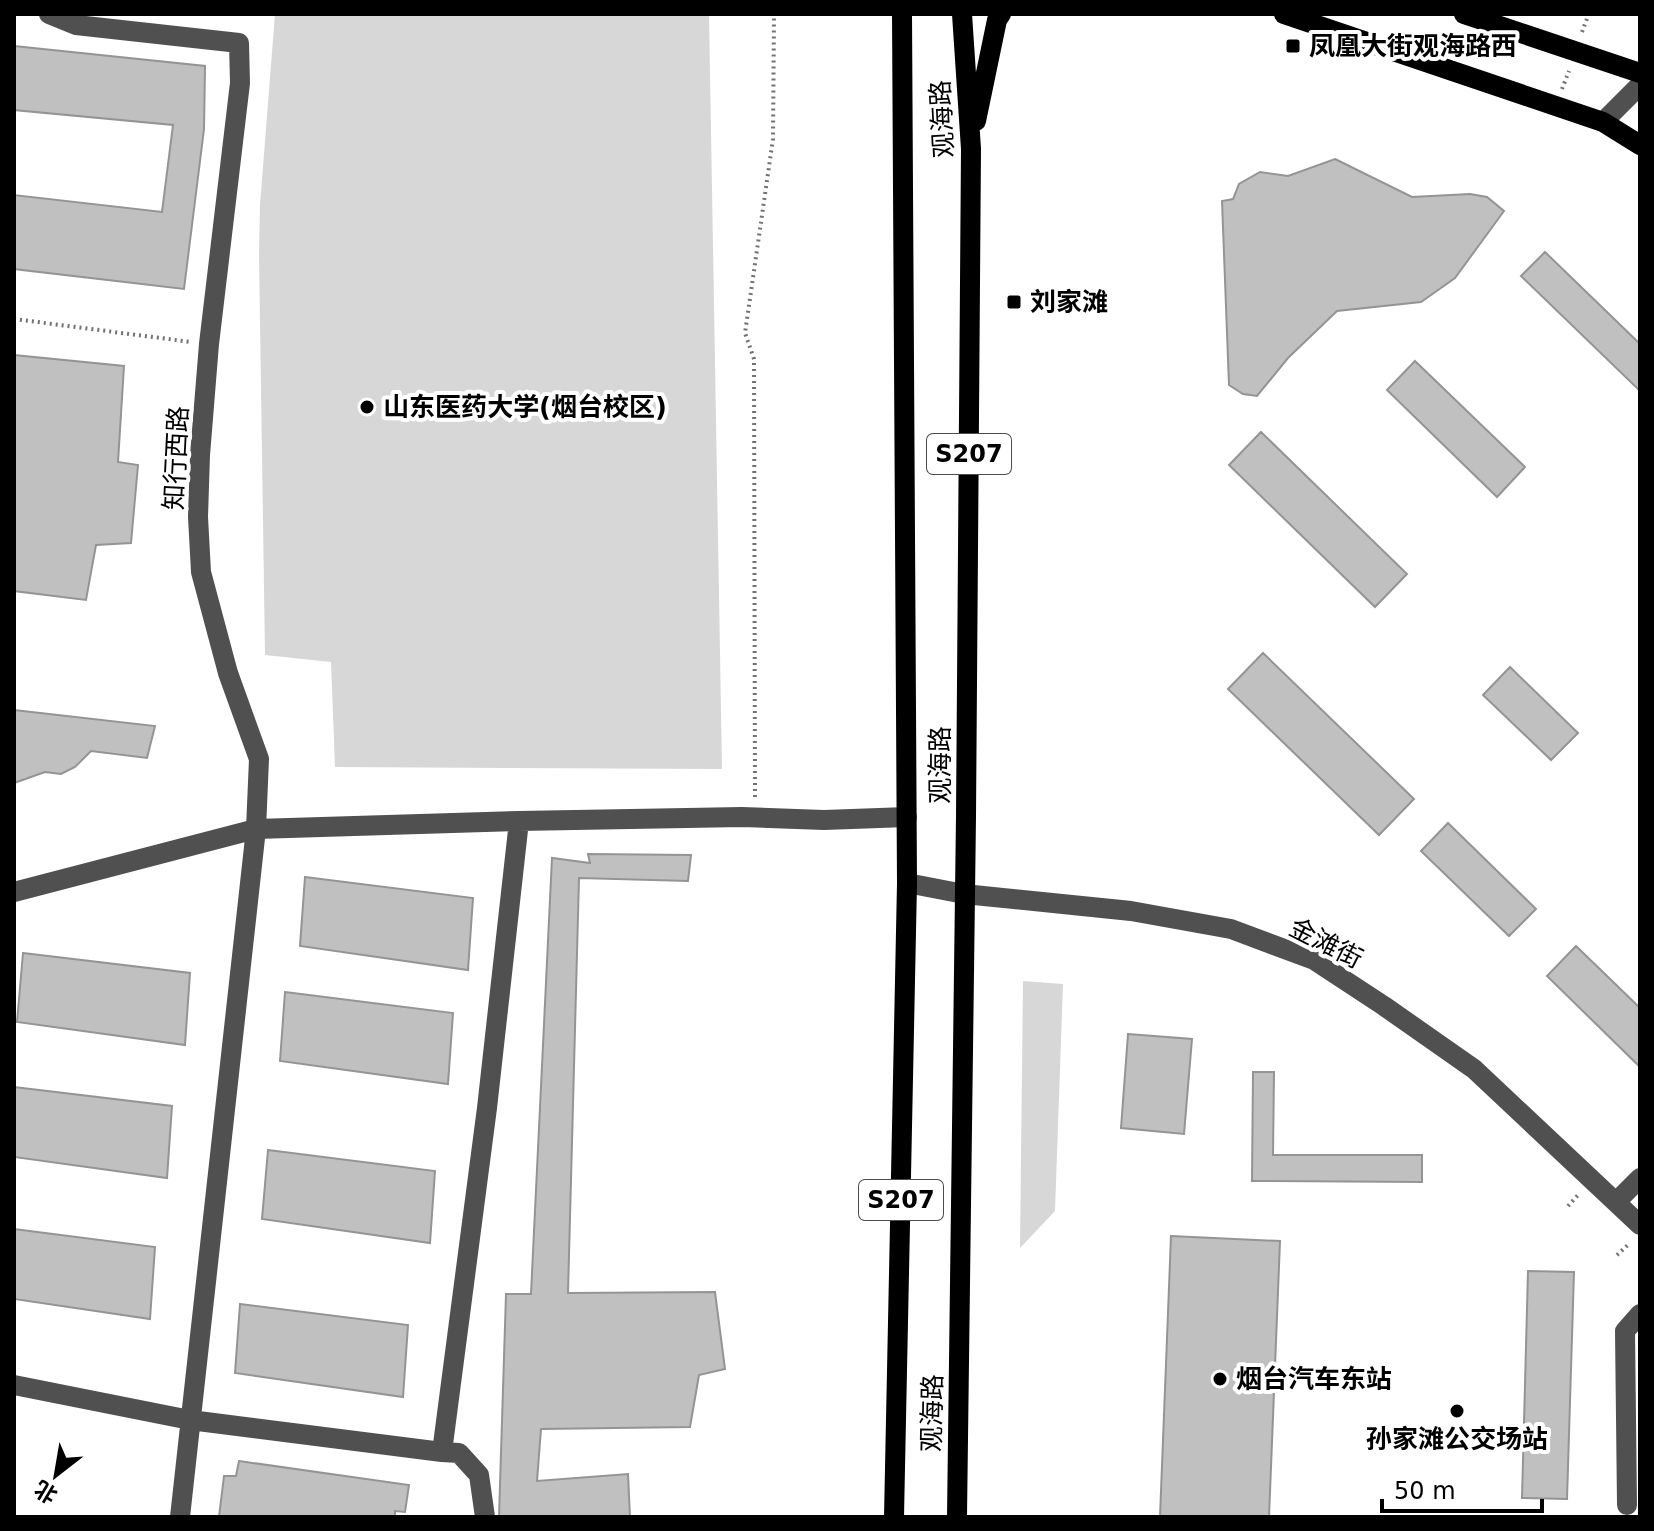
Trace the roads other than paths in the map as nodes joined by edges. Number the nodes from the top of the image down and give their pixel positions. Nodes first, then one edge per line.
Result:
1 (49, 14) edge
2 (902, 14) edge
3 (962, 14) edge
4 (1001, 14) edge
5 (1284, 14) edge
6 (1464, 14) edge
7 (1640, 73) edge
8 (1640, 85) edge
9 (1603, 122) junction
10 (1640, 145) edge
11 (971, 149) junction
12 (907, 817) junction
13 (519, 821) junction
14 (256, 829) junction
15 (907, 883) junction
16 (14, 892) edge
17 (964, 894) junction
18 (1640, 1178) edge
19 (1616, 1202) junction
20 (1640, 1225) edge
21 (1640, 1314) edge
22 (14, 1385) edge
23 (190, 1420) junction
24 (442, 1452) junction
25 (1627, 1505) dead end
26 (180, 1517) edge
27 (485, 1517) edge
28 (894, 1517) edge
29 (957, 1517) edge

1 - 14 street, 知行西路
2 - 12 main road, 观海路 / S207
3 - 11 main road, 观海路 / S207
4 - 11 main road
5 - 9 main road
6 - 7 main road
8 - 9 street
9 - 10 main road
11 - 17 main road, 观海路 / S207
12 - 13 street
12 - 15 main road, 观海路 / S207
13 - 14 street
13 - 24 street
14 - 16 street
14 - 23 street, 知行西路
15 - 17 street, 金滩街
15 - 28 main road, 观海路 / S207
17 - 19 street, 金滩街
17 - 29 main road, 观海路 / S207
18 - 19 street
19 - 20 street, 金滩街
21 - 25 street
22 - 23 street
23 - 24 street
23 - 26 street, 知行西路
24 - 27 street

